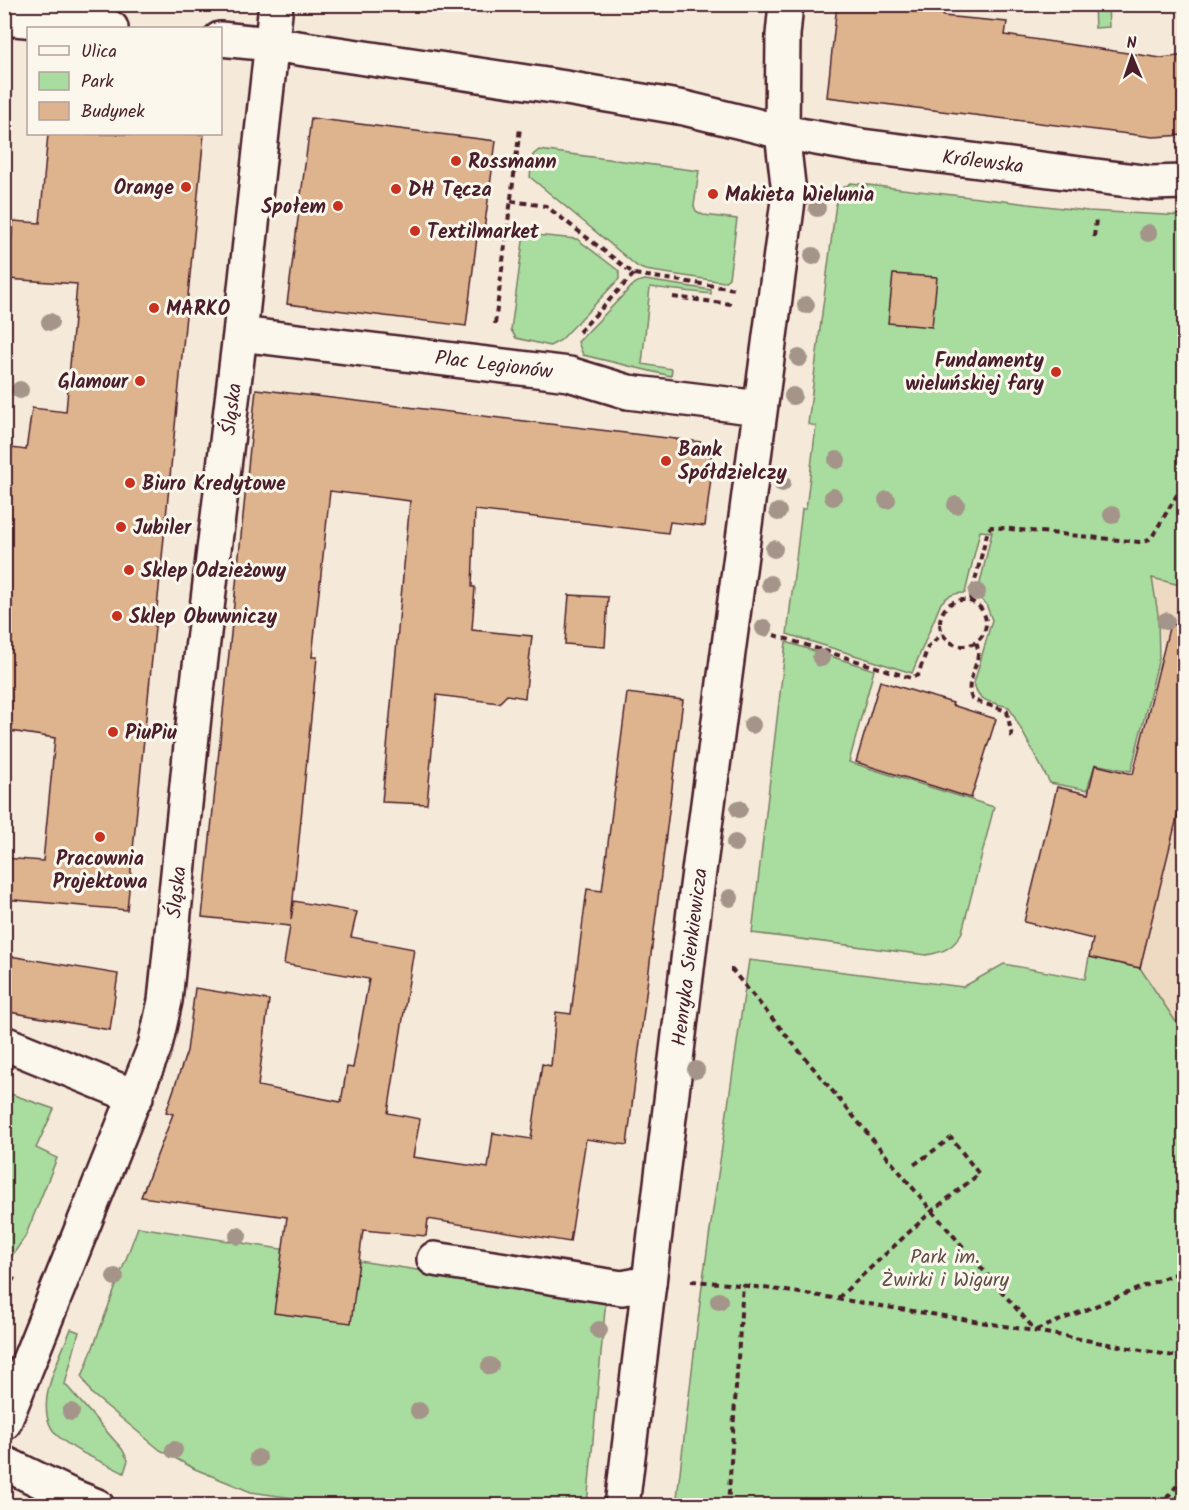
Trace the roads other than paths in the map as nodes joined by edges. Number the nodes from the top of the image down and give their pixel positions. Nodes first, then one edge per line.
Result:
1 (276, 4) edge
2 (786, 4) edge
3 (4, 18) edge
4 (100, 27) edge
5 (222, 39) edge
6 (271, 44) junction
7 (782, 132) junction
8 (1185, 182) edge
9 (240, 334) junction
10 (760, 408) junction
11 (4, 1043) edge
12 (136, 1097) junction
13 (434, 1259) dead end
14 (649, 1283) junction
15 (4, 1423) edge
16 (4, 1463) edge
17 (97, 1506) edge
18 (622, 1506) edge

1 - 6 street
2 - 7 street
3 - 4 street
5 - 6 street
6 - 7 street
6 - 9 street
7 - 8 street, Królewska
7 - 10 street
9 - 10 street, Plac Legionów
9 - 12 street, Śląska
10 - 14 street, Henryka Sienkiewicza
11 - 12 street
12 - 15 street, Śląska
13 - 14 street
14 - 18 street, Henryka Sienkiewicza
16 - 17 street

